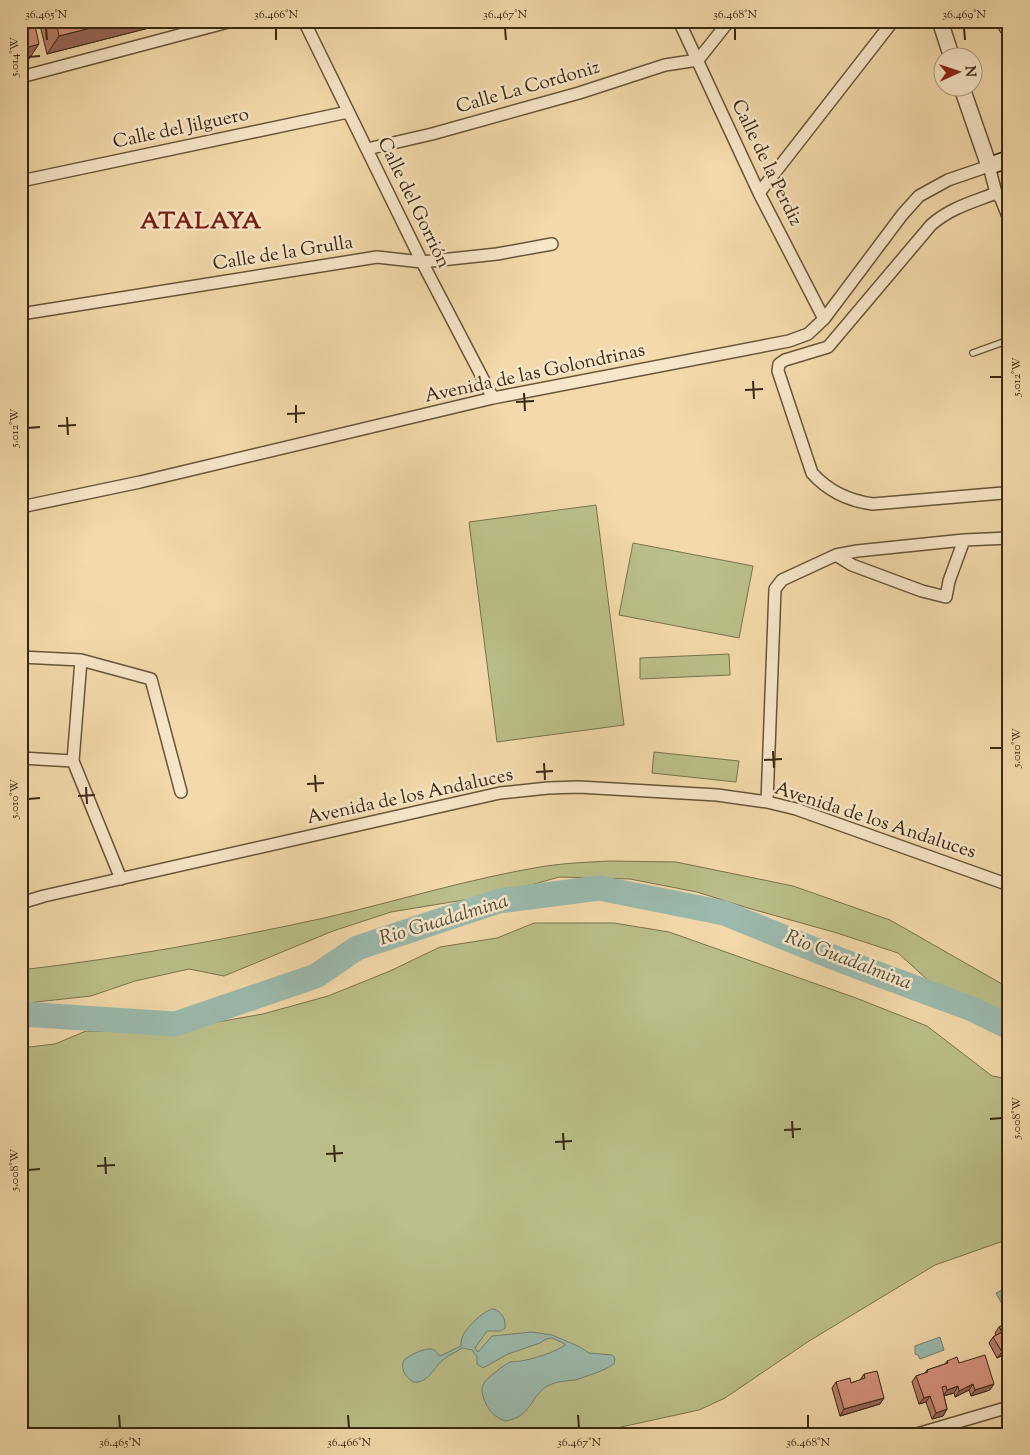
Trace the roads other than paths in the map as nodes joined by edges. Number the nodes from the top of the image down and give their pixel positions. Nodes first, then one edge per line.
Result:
1 (232, 21) edge
2 (304, 21) edge
3 (679, 21) edge
4 (729, 21) edge
5 (892, 21) edge
6 (940, 21) edge
7 (1006, 21) edge
8 (1009, 27) edge
9 (949, 48) edge
10 (698, 60) junction
11 (21, 77) edge
12 (965, 98) edge
13 (348, 112) junction
14 (368, 149) junction
15 (1009, 160) edge
16 (989, 166) junction
17 (21, 181) edge
18 (759, 193) junction
19 (996, 193) junction
20 (1009, 219) edge
21 (552, 244) dead end
22 (422, 262) junction
23 (21, 314) edge
24 (824, 319) junction
25 (1009, 340) edge
26 (973, 353) dead end
27 (494, 398) junction
28 (1009, 491) edge
29 (21, 507) edge
30 (1009, 538) edge
31 (964, 540) junction
32 (836, 555) junction
33 (21, 657) edge
34 (81, 660) junction
35 (21, 758) edge
36 (73, 761) junction
37 (182, 792) dead end
38 (767, 802) junction
39 (121, 879) junction
40 (1009, 884) edge
41 (21, 903) edge
42 (1009, 1407) edge
43 (917, 1434) edge

1 - 11 street
2 - 13 street, Calle del Gorrión
3 - 10 street, Calle de la Perdiz
4 - 10 street
5 - 18 street
6 - 9 street
7 - 8 highway
10 - 14 street, Calle La Cordoniz
10 - 18 street, Calle de la Perdiz
12 - 16 street
13 - 14 street, Calle del Gorrión
13 - 17 street, Calle del Jilguero
14 - 22 street, Calle del Gorrión
15 - 16 main road
16 - 19 street
16 - 24 street, Avenida de las Golondrinas
18 - 24 street, Calle de la Perdiz
19 - 20 street
19 - 28 street
21 - 22 street, Calle de la Grulla
22 - 23 street, Calle de la Grulla
22 - 27 street, Calle del Gorrión
24 - 27 street, Avenida de las Golondrinas
25 - 26 lane
27 - 29 street, Avenida de las Golondrinas
30 - 31 street
31 - 32 street
31 - 32 street
32 - 38 street
33 - 34 street
34 - 36 street
34 - 37 street
35 - 36 street
36 - 39 street
38 - 39 street, Avenida de los Andaluces
38 - 40 street, Avenida de los Andaluces
39 - 41 street, Avenida de los Andaluces
42 - 43 street

